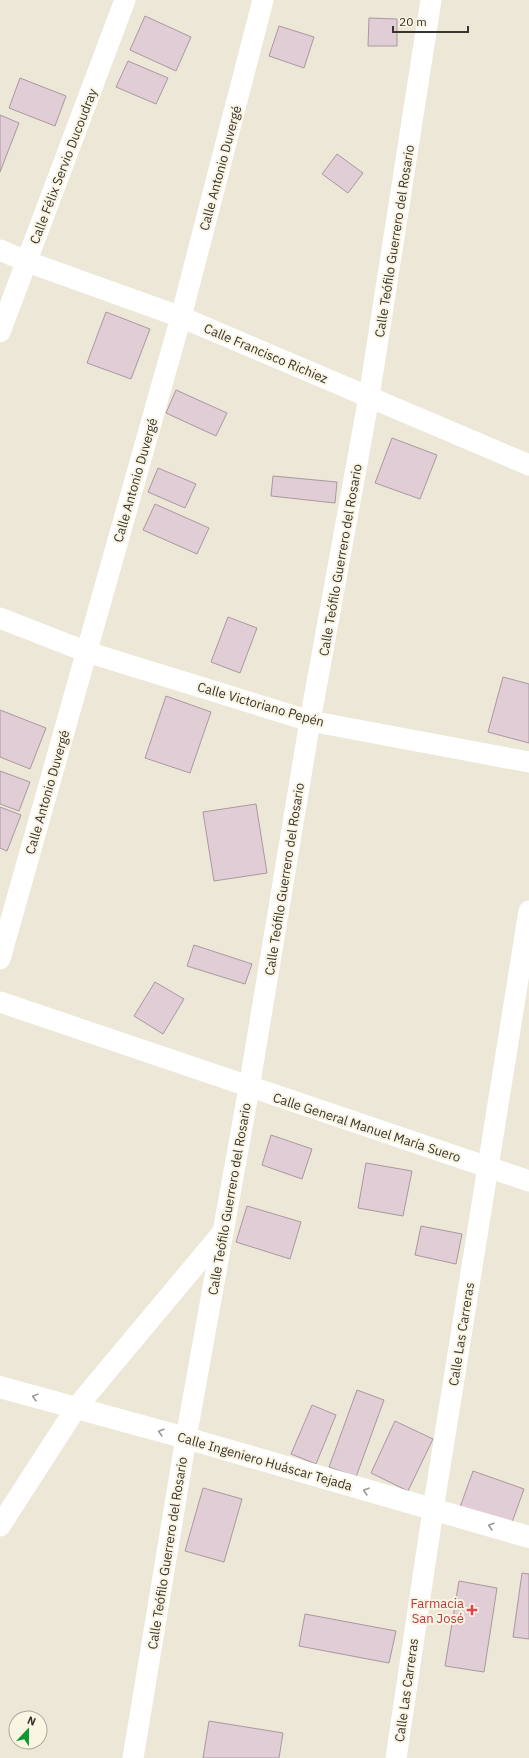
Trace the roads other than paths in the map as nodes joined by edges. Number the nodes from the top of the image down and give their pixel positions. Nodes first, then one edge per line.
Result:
1 (125, 0) edge
2 (263, 0) edge
3 (431, 0) edge
4 (0, 250) edge
5 (28, 262) junction
6 (181, 317) junction
7 (0, 332) edge
8 (369, 397) junction
9 (529, 465) edge
10 (0, 618) edge
11 (87, 652) junction
12 (310, 721) junction
13 (529, 762) edge
14 (529, 911) edge
15 (0, 959) edge
16 (0, 1002) edge
17 (249, 1088) junction
18 (487, 1167) junction
19 (529, 1182) edge
20 (223, 1231) junction
21 (0, 1387) edge
22 (76, 1408) junction
23 (186, 1438) junction
24 (433, 1510) junction
25 (0, 1526) edge
26 (529, 1537) edge
27 (134, 1758) edge
28 (396, 1758) edge

1 - 5 street, Calle Félix Servio Ducoudray
2 - 6 street, Calle Antonio Duvergé
3 - 8 street, Calle Teófilo Guerrero del Rosario
4 - 5 street, Calle Francisco Richiez
5 - 6 street, Calle Francisco Richiez
5 - 7 street, Calle Félix Servio Ducoudray
6 - 8 street, Calle Francisco Richiez
6 - 11 street, Calle Antonio Duvergé
8 - 9 street, Calle Francisco Richiez
8 - 12 street, Calle Teófilo Guerrero del Rosario
10 - 11 street, Calle Victoriano Pepén
11 - 12 street, Calle Victoriano Pepén
11 - 15 street, Calle Antonio Duvergé
12 - 13 street, Calle Victoriano Pepén
12 - 17 street, Calle Teófilo Guerrero del Rosario
14 - 18 street, Calle Las Carreras
16 - 17 street, Calle General Manuel María Suero
17 - 18 street, Calle General Manuel María Suero
17 - 20 street, Calle Teófilo Guerrero del Rosario
18 - 19 street, Calle General Manuel María Suero
18 - 24 street, Calle Las Carreras
20 - 22 street
20 - 23 street, Calle Teófilo Guerrero del Rosario
22 -> 21 main road, Calle Ingeniero Huáscar Tejada
23 -> 22 main road, Calle Ingeniero Huáscar Tejada
22 - 25 street
24 -> 23 main road, Calle Ingeniero Huáscar Tejada
23 - 27 street, Calle Teófilo Guerrero del Rosario
26 -> 24 main road, Calle Ingeniero Huáscar Tejada
24 - 28 street, Calle Las Carreras

